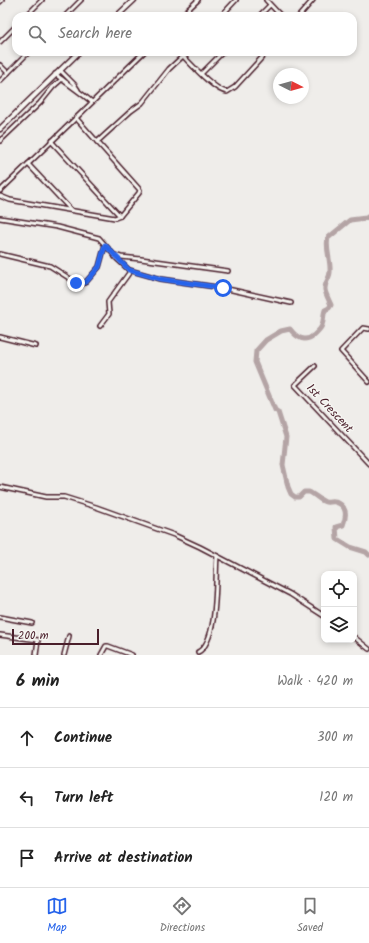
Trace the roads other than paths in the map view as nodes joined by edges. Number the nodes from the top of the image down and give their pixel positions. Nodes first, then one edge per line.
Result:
1 (2, 0) edge
2 (42, 0) edge
3 (82, 0) edge
4 (134, 0) edge
5 (198, 0) edge
6 (236, 0) edge
7 (266, 0) edge
8 (313, 0) edge
9 (0, 2) edge
10 (270, 5) junction
11 (30, 12) edge
12 (69, 12) edge
13 (121, 12) edge
14 (185, 12) edge
15 (225, 12) edge
16 (263, 12) edge
17 (277, 12) edge
18 (302, 12) edge
19 (12, 30) edge
20 (0, 42) edge
21 (25, 56) edge
22 (75, 56) edge
23 (140, 56) edge
24 (183, 56) joint
25 (219, 56) edge
26 (263, 56) edge
27 (0, 65) edge
28 (60, 70) junction
29 (8, 73) junction
30 (202, 73) junction
31 (55, 74) junction
32 (62, 79) junction
33 (0, 81) edge
34 (78, 90) junction
35 (92, 102) junction
36 (76, 118) junction
37 (0, 129) edge
38 (51, 141) junction
39 (0, 142) edge
40 (97, 142) junction
41 (28, 164) junction
42 (0, 191) edge
43 (0, 196) edge
44 (71, 210) junction
45 (120, 216) junction
46 (0, 218) edge
47 (105, 245) junction
48 (0, 254) edge
49 (114, 255) junction
50 (129, 270) junction
51 (228, 271) dead end
52 (291, 303) dead end
53 (100, 326) dead end
54 (369, 329) edge
55 (0, 337) edge
56 (36, 346) dead end
57 (315, 366) dead end
58 (369, 382) edge
59 (369, 464) edge
60 (0, 487) edge
61 (217, 556) junction
62 (321, 614) edge
63 (0, 617) edge
64 (32, 623) dead end
65 (0, 635) edge
66 (69, 636) dead end
67 (357, 639) edge
68 (369, 649) edge
69 (198, 652) dead end
70 (36, 655) edge
71 (64, 655) edge
72 (102, 655) edge
73 (132, 655) edge

1 - 9 street
2 - 11 street
3 - 12 street
4 - 13 main road
5 - 14 street
6 - 15 street
7 - 10 street
8 - 18 street
10 - 16 street
10 - 17 street
19 - 20 street
21 - 29 street
22 - 28 main road
23 - 35 street
24 - 30 street
24 - 40 street
25 - 30 street
26 - 30 street
27 - 29 street
28 - 31 main road
28 - 34 street
29 - 33 street
31 - 32 street
31 - 37 main road
32 - 34 street
32 - 39 street
34 - 35 street
35 - 36 street
36 - 38 street
36 - 40 street
38 - 41 street
38 - 45 street
40 - 45 street
41 - 42 street
41 - 44 street
43 - 44 street
44 - 45 street
46 - 47 street
47 - 48 street
47 - 49 street
49 - 50 street
49 - 51 street
50 - 52 street
50 - 53 street
54 - 58 street
55 - 56 street
57 - 59 street, 1st Crescent
60 - 61 street
61 - 62 street
61 - 69 street
63 - 64 street
65 - 70 street
66 - 71 street
67 - 68 street
72 - 73 street

